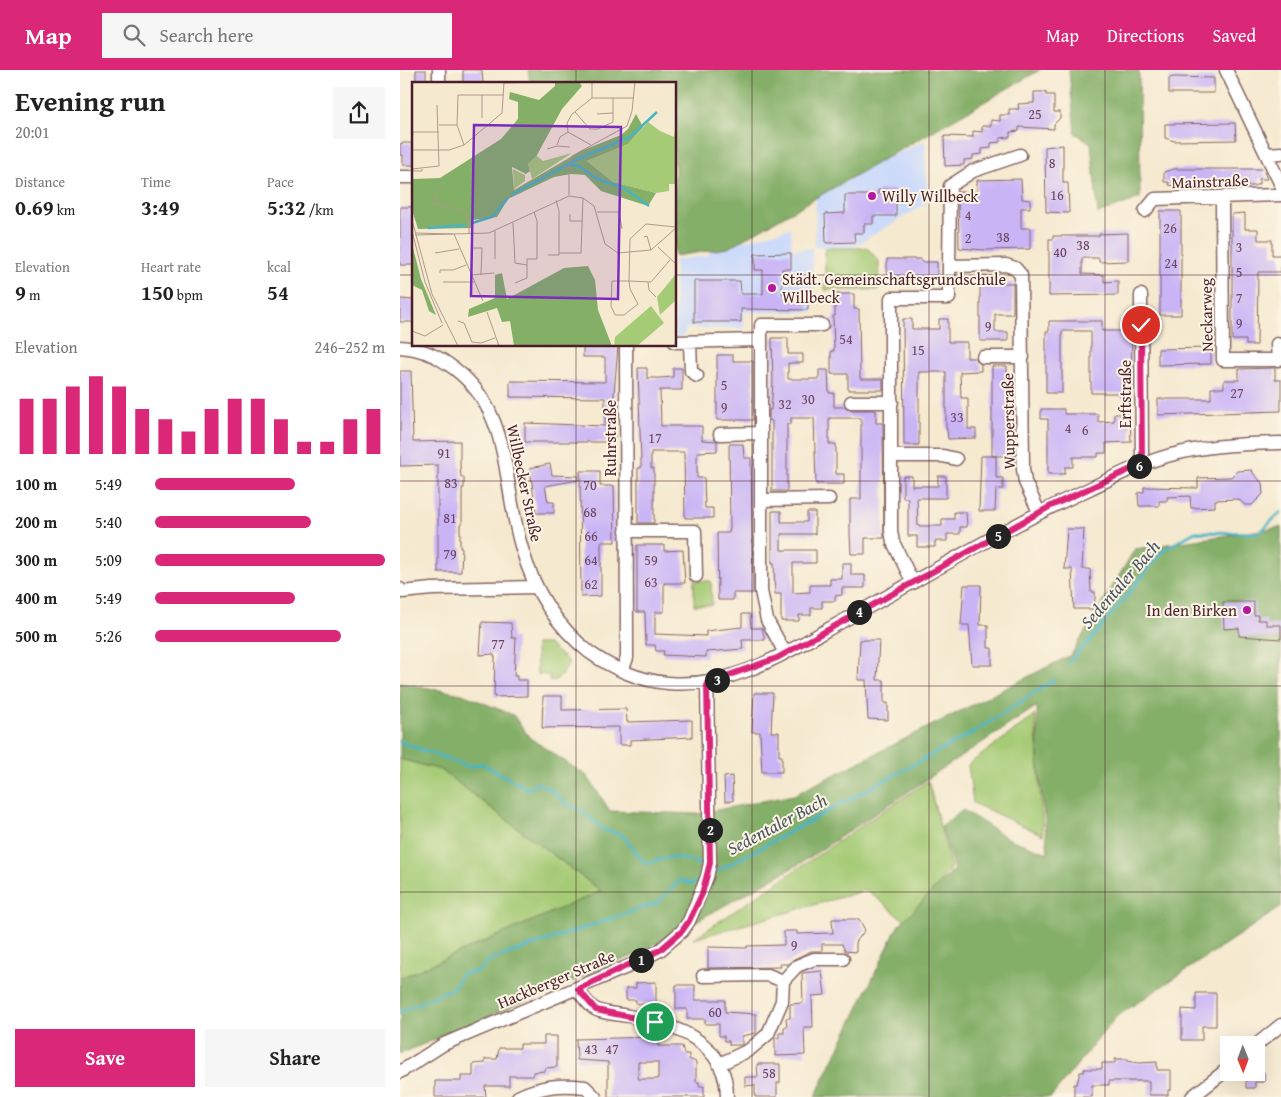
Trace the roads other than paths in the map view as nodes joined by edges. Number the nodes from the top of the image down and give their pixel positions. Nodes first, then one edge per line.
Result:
1 (1226, 70) edge
2 (1266, 154) junction
3 (1281, 154) edge
4 (1020, 155) dead end
5 (1281, 185) edge
6 (1281, 195) edge
7 (1222, 198) junction
8 (1145, 211) dead end
9 (949, 266) junction
10 (1141, 295) dead end
11 (949, 298) junction
12 (960, 306) dead end
13 (822, 325) dead end
14 (760, 340) junction
15 (676, 342) edge
16 (690, 342) junction
17 (1278, 344) dead end
18 (626, 346) edge
19 (400, 347) edge
20 (982, 356) dead end
21 (1023, 356) junction
22 (697, 376) dead end
23 (851, 402) dead end
24 (892, 402) junction
25 (761, 433) junction
26 (720, 434) dead end
27 (1281, 443) edge
28 (891, 456) junction
29 (956, 459) dead end
30 (1142, 464) junction
31 (829, 499) dead end
32 (761, 500) junction
33 (1039, 512) junction
34 (626, 531) junction
35 (696, 576) dead end
36 (913, 583) junction
37 (536, 587) junction
38 (400, 589) edge
39 (785, 653) junction
40 (622, 671) junction
41 (707, 683) junction
42 (843, 959) dead end
43 (703, 976) dead end
44 (783, 982) junction
45 (578, 989) junction
46 (1281, 1025) edge
47 (1265, 1038) edge
48 (720, 1064) junction
49 (400, 1072) edge
50 (1220, 1075) edge
51 (518, 1097) edge
52 (595, 1097) edge
53 (727, 1097) edge
54 (1192, 1097) edge

1 - 2 street
2 - 3 street
2 - 5 street
4 - 9 street
6 - 7 street, Mainstraße
7 - 8 street, Mainstraße
7 - 17 street, Neckarweg
9 - 11 street
9 - 21 street, Wupperstraße
10 - 30 street, Erftstraße
11 - 12 street
11 - 24 street
13 - 14 street
14 - 16 street
14 - 25 street
15 - 16 street
16 - 22 street
18 - 34 street, Ruhrstraße
19 - 37 street, Willbecker Straße
20 - 21 street, Wupperstraße
21 - 33 street, Wupperstraße
23 - 24 street
24 - 28 street
25 - 26 street
25 - 32 street
27 - 30 street, Willbecker Straße
28 - 29 street
28 - 36 street
30 - 33 street, Willbecker Straße
31 - 32 street
32 - 39 street
33 - 36 street, Willbecker Straße
34 - 35 street
34 - 40 street, Ruhrstraße
36 - 39 street, Willbecker Straße
37 - 38 street
37 - 40 street, Willbecker Straße
39 - 41 street, Willbecker Straße
40 - 41 street, Willbecker Straße
41 - 45 street, Hackberger Straße
42 - 44 street
43 - 44 street
44 - 48 street
45 - 48 street
45 - 49 street, Hackberger Straße
46 - 47 street
48 - 53 street
50 - 54 street
51 - 52 street

